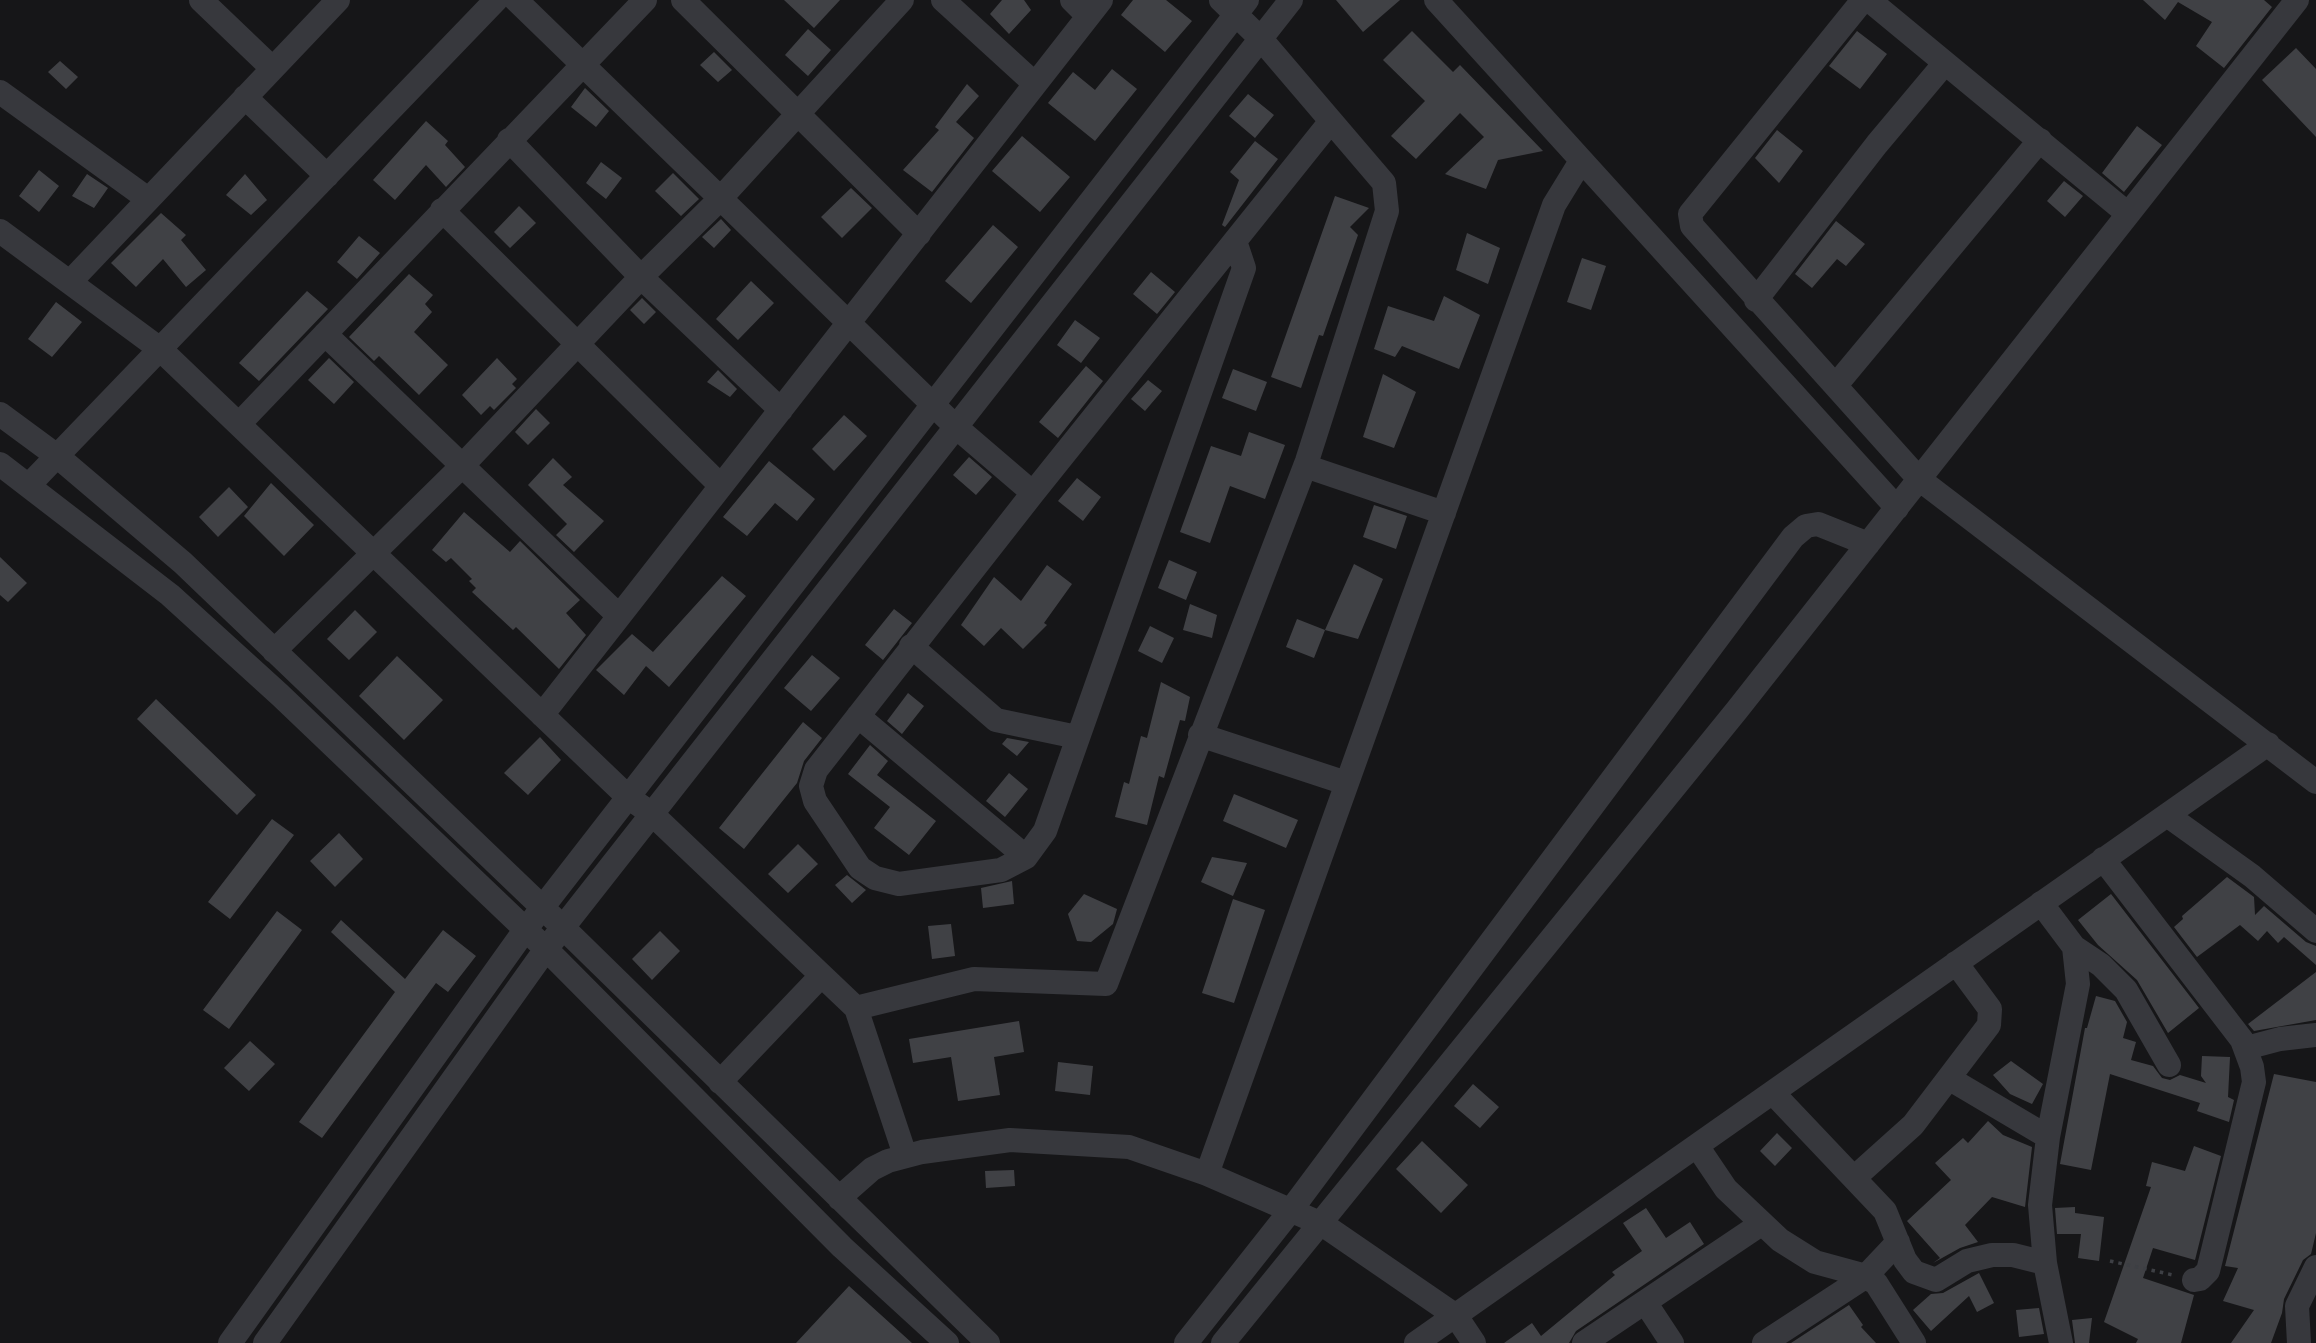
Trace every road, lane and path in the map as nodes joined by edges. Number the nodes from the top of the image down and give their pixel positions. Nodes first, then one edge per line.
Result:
1 (201, 0) edge
2 (338, 0) edge
3 (496, 0) edge
4 (516, 0) edge
5 (645, 0) edge
6 (683, 0) edge
7 (902, 0) edge
8 (943, 0) edge
9 (1291, 0) edge
10 (1436, 0) edge
11 (1863, 0) edge
12 (1869, 0) edge
13 (2297, 0) edge
14 (1087, 5) edge
15 (1234, 5) edge
16 (1261, 39) junction
17 (1945, 63) junction
18 (581, 66) junction
19 (272, 68) junction
20 (1035, 84) junction
21 (0, 92) edge
22 (245, 97) junction
23 (799, 114) junction
24 (1332, 121) junction
25 (2040, 139) junction
26 (509, 140) junction
27 (1581, 161) junction
28 (327, 176) junction
29 (148, 199) junction
30 (720, 199) junction
31 (442, 210) junction
32 (2128, 214) junction
33 (0, 231) edge
34 (919, 234) junction
35 (1235, 241) junction
36 (641, 277) junction
37 (69, 282) junction
38 (1756, 300) junction
39 (849, 322) junction
40 (325, 334) junction
41 (577, 345) junction
42 (160, 349) junction
43 (1836, 385) junction
44 (933, 404) junction
45 (781, 410) junction
46 (0, 414) edge
47 (239, 424) junction
48 (956, 427) junction
49 (57, 456) junction
50 (0, 464) edge
51 (462, 466) junction
52 (1305, 466) junction
53 (1919, 480) junction
54 (30, 484) junction
55 (721, 486) junction
56 (1033, 493) junction
57 (1897, 508) junction
58 (1444, 513) junction
59 (1868, 544) junction
60 (374, 553) junction
61 (620, 616) junction
62 (911, 646) junction
63 (275, 651) junction
64 (542, 715) junction
65 (858, 716) junction
66 (1200, 735) junction
67 (1077, 737) junction
68 (2268, 744) junction
69 (2316, 782) edge
70 (1346, 783) junction
71 (628, 797) junction
72 (652, 814) junction
73 (2168, 815) junction
74 (1026, 858) junction
75 (2103, 859) junction
76 (2041, 902) junction
77 (542, 907) junction
78 (563, 928) junction
79 (525, 930) junction
80 (2316, 931) edge
81 (2074, 947) junction
82 (545, 949) junction
83 (1956, 962) junction
84 (821, 976) junction
85 (856, 1008) junction
86 (2316, 1035) edge
87 (2246, 1048) junction
88 (2169, 1065) dead end
89 (1950, 1079) junction
90 (720, 1082) junction
91 (1773, 1093) junction
92 (2048, 1137) junction
93 (1697, 1146) junction
94 (905, 1156) junction
95 (808, 1167) junction
96 (1207, 1174) junction
97 (1854, 1178) junction
98 (784, 1191) junction
99 (839, 1198) junction
100 (1291, 1210) junction
101 (864, 1222) junction
102 (1322, 1224) junction
103 (1760, 1224) junction
104 (1898, 1242) junction
105 (842, 1247) junction
106 (2110, 1261) dead end
107 (2045, 1263) junction
108 (2316, 1267) edge
109 (1865, 1277) junction
110 (2194, 1280) joint
111 (1645, 1302) junction
112 (1456, 1316) junction
113 (2304, 1337) edge
114 (1426, 1340) edge
115 (230, 1343) edge
116 (265, 1343) edge
117 (947, 1343) edge
118 (988, 1343) edge
119 (1186, 1343) edge
120 (1223, 1343) edge
121 (1474, 1343) edge
122 (1584, 1343) edge
123 (1672, 1343) edge
124 (1764, 1343) edge
125 (1914, 1343) edge
126 (2060, 1343) edge

1 - 19 street
2 - 19 street
3 - 28 street
4 - 18 street
5 - 18 street
6 - 23 street
7 - 23 street
8 - 20 street
9 - 16 street
10 - 27 street
11 - 38 street
12 - 17 street
13 - 32 street
14 - 20 street
15 - 16 street
15 - 44 street
16 - 24 street
16 - 48 street
17 - 25 street
17 - 38 street
18 - 26 street
18 - 30 street
19 - 22 street
20 - 34 street
21 - 29 street
22 - 28 street
22 - 29 street
23 - 30 street
23 - 34 street
24 - 35 street
24 - 52 street
25 - 32 street
25 - 43 street
26 - 31 street
26 - 36 street
27 - 57 street
27 - 58 street
28 - 42 street
29 - 37 street
30 - 36 street
30 - 39 street
31 - 40 street
31 - 41 street
32 - 53 street
33 - 37 street
34 - 39 street
35 - 56 street
35 - 67 street
36 - 41 street
36 - 45 street
37 - 42 street
38 - 43 street
39 - 44 street
39 - 45 street
40 - 47 street
40 - 51 street
41 - 51 street
41 - 55 street
42 - 47 street
42 - 49 street
43 - 53 street
44 - 48 street
44 - 71 street
45 - 55 street
46 - 49 street
47 - 60 street
48 - 56 street
48 - 72 street
49 - 54 street
49 - 63 street
50 - 54 street
51 - 60 street
51 - 61 street
52 - 58 street
52 - 66 street
53 - 57 street
53 - 68 street
54 - 79 street
55 - 61 street
56 - 62 street
57 - 59 street
58 - 70 street
59 - 100 street
59 - 102 street
60 - 63 street
60 - 64 street
61 - 64 street
62 - 65 street
62 - 67 street
63 - 77 street
64 - 71 street
65 - 74 street
65 - 74 street
66 - 70 street
66 - 85 street
67 - 74 street
68 - 69 street
68 - 73 street
70 - 96 street
71 - 72 street
71 - 77 street
72 - 78 street
72 - 84 street
73 - 75 street
73 - 80 street
75 - 76 street
75 - 87 street
76 - 81 street
76 - 83 street
77 - 78 street
77 - 79 street
78 - 82 street
78 - 90 street
79 - 82 street
79 - 115 street
81 - 88 street
81 - 92 street
82 - 98 street
82 - 116 street
83 - 89 street
83 - 91 street
84 - 85 street
84 - 90 street
85 - 94 street
86 - 87 street
87 - 110 street
89 - 92 street
89 - 97 street
90 - 95 street
91 - 93 street
91 - 97 street
92 - 107 street
93 - 103 street
93 - 112 street
94 - 96 street
94 - 99 street
95 - 98 street
95 - 99 street
96 - 100 street
97 - 104 street
98 - 105 street
99 - 101 street
100 - 102 street
100 - 119 street
101 - 105 street
101 - 118 street
102 - 112 street
102 - 120 street
103 - 109 street
103 - 111 street
104 - 107 street
104 - 109 street
105 - 117 street
106 - 110 path
107 - 126 street
108 - 113 street
109 - 124 street
109 - 125 street
111 - 122 street
111 - 123 street
112 - 114 street
112 - 121 street

